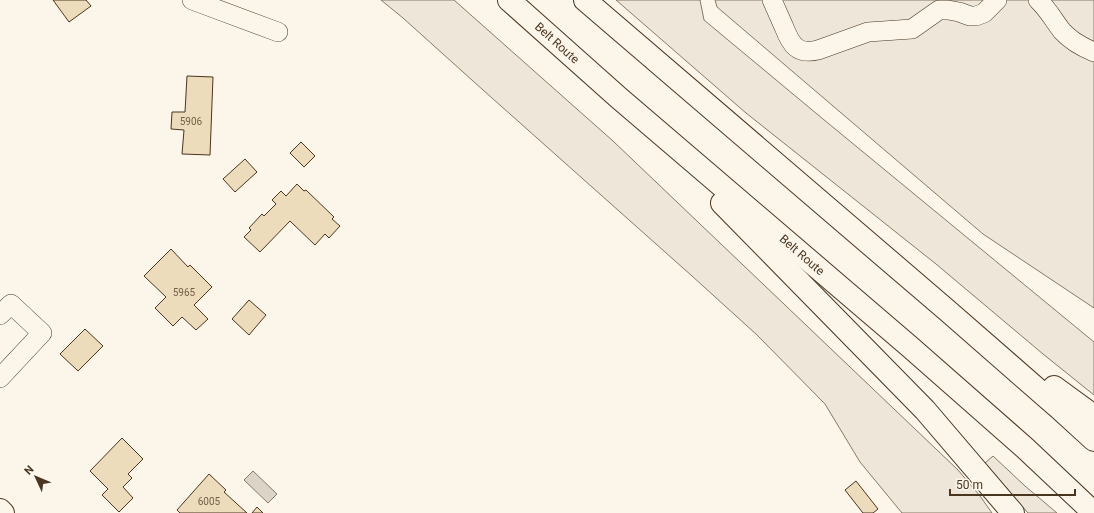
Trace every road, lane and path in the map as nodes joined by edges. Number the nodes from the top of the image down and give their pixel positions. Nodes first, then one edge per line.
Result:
1 (192, 0) edge
2 (509, 0) edge
3 (585, 0) edge
4 (772, 0) edge
5 (997, 0) edge
6 (1038, 0) edge
7 (278, 32) dead end
8 (1094, 52) edge
9 (619, 98) junction
10 (949, 312) junction
11 (0, 315) edge
12 (0, 378) edge
13 (1094, 416) edge
14 (1094, 440) edge
15 (0, 510) edge
16 (3, 513) edge
17 (1013, 513) edge
18 (1094, 513) edge

1 - 7 street
2 - 9 main road, Belt Route
3 - 10 main road
4 - 5 street
6 - 8 street
9 - 17 main road
9 - 18 main road, Belt Route
10 - 13 main road
10 - 14 main road
11 - 12 street
15 - 16 main road

